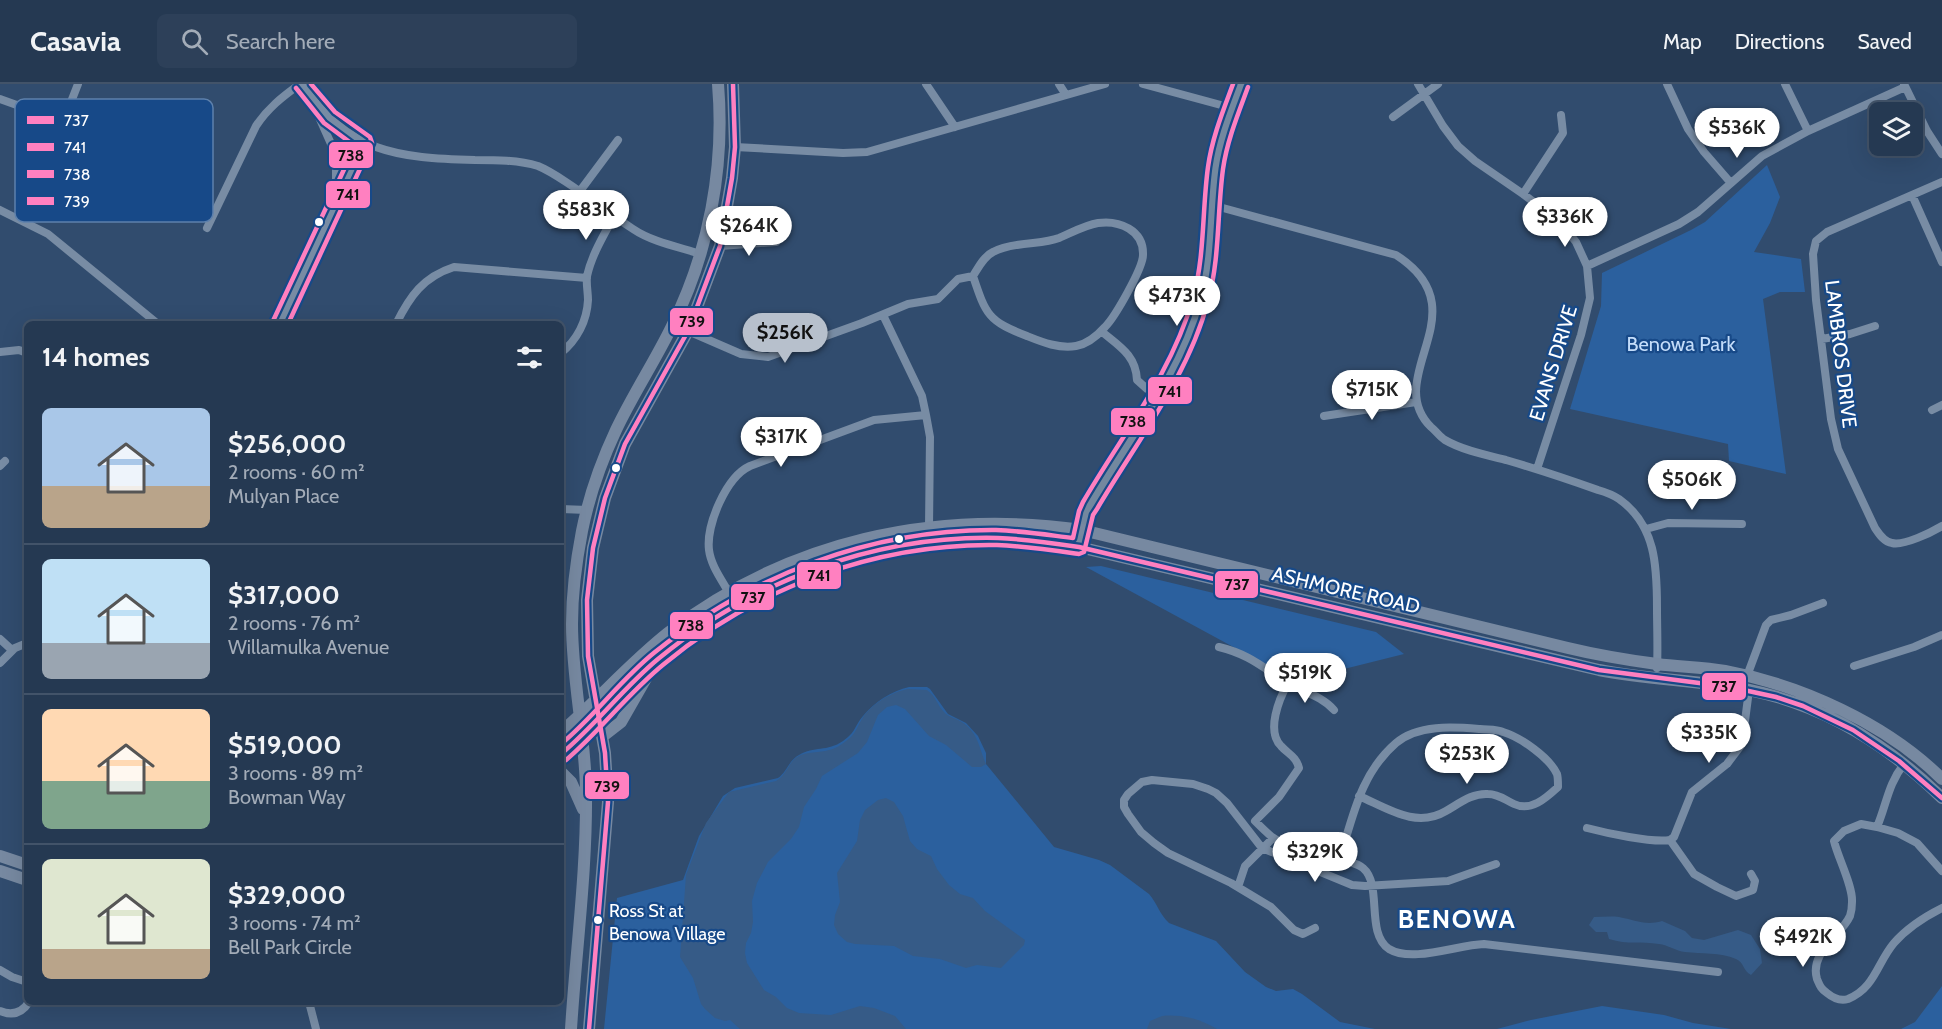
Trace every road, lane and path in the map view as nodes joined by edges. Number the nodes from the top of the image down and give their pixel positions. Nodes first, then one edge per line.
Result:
1 (78, 84) edge
2 (301, 84) edge
3 (718, 84) edge
4 (733, 84) edge
5 (926, 84) edge
6 (1059, 84) edge
7 (1105, 84) edge
8 (1144, 84) edge
9 (1241, 84) edge
10 (1418, 84) edge
11 (1438, 84) edge
12 (1667, 84) edge
13 (1785, 84) edge
14 (1905, 85) edge
15 (1425, 94) junction
16 (1066, 95) junction
17 (309, 96) junction
18 (0, 99) edge
19 (72, 99) edge
20 (15, 104) edge
21 (1232, 108) junction
22 (1561, 115) dead end
23 (1393, 117) dead end
24 (955, 127) junction
25 (1808, 131) junction
26 (618, 140) dead end
27 (364, 143) junction
28 (735, 147) junction
29 (1942, 154) edge
30 (1730, 182) junction
31 (1942, 182) edge
32 (580, 191) junction
33 (1523, 194) junction
34 (1912, 195) junction
35 (1212, 205) junction
36 (0, 210) edge
37 (332, 213) junction
38 (213, 216) edge
39 (614, 216) junction
40 (15, 218) edge
41 (24, 222) edge
42 (210, 222) edge
43 (207, 228) dead end
44 (776, 242) dead end
45 (720, 246) junction
46 (701, 254) junction
47 (1942, 262) edge
48 (1587, 266) junction
49 (973, 276) junction
50 (587, 278) junction
51 (883, 315) junction
52 (154, 321) edge
53 (281, 321) edge
54 (398, 321) edge
55 (1875, 326) dead end
56 (688, 331) junction
57 (1101, 331) junction
58 (1822, 339) junction
59 (564, 351) edge
60 (0, 352) edge
61 (24, 352) edge
62 (1156, 397) junction
63 (1416, 402) junction
64 (1942, 405) edge
65 (1932, 410) dead end
66 (926, 415) junction
67 (1323, 416) dead end
68 (1537, 469) junction
69 (564, 509) edge
70 (587, 510) junction
71 (1742, 524) dead end
72 (929, 526) junction
73 (1942, 526) edge
74 (1646, 529) junction
75 (1082, 530) junction
76 (1079, 546) junction
77 (729, 593) junction
78 (1822, 603) dead end
79 (1942, 635) edge
80 (0, 639) edge
81 (24, 644) edge
82 (1219, 647) dead end
83 (12, 650) junction
84 (658, 659) junction
85 (0, 663) edge
86 (1657, 664) junction
87 (1854, 666) dead end
88 (1747, 676) junction
89 (1656, 679) junction
90 (1288, 683) junction
91 (1749, 690) junction
92 (596, 700) junction
93 (1334, 710) dead end
94 (581, 714) junction
95 (600, 717) junction
96 (564, 729) edge
97 (582, 735) junction
98 (603, 736) junction
99 (564, 751) edge
100 (1904, 764) junction
101 (564, 774) edge
102 (1942, 779) edge
103 (1359, 796) junction
104 (1942, 798) edge
105 (585, 816) junction
106 (1877, 826) junction
107 (1587, 828) dead end
108 (1273, 838) junction
109 (1670, 840) junction
110 (1262, 848) junction
111 (0, 856) edge
112 (1339, 861) junction
113 (24, 864) edge
114 (1496, 864) dead end
115 (0, 871) edge
116 (1942, 871) edge
117 (1751, 874) dead end
118 (24, 879) edge
119 (1372, 885) junction
120 (1238, 887) junction
121 (1942, 908) edge
122 (1315, 928) dead end
123 (0, 970) edge
124 (1718, 972) dead end
125 (24, 981) edge
126 (27, 1005) edge
127 (310, 1005) edge
128 (0, 1011) edge
129 (316, 1029) edge
130 (571, 1029) edge
131 (589, 1029) edge

1 - 19 street
2 - 17 street
2 - 38 street
3 - 46 main road
4 - 28 main road
5 - 24 street
6 - 16 street
7 - 16 street
8 - 21 street
9 - 21 street
10 - 15 street, EVANS DRIVE
11 - 15 street
12 - 30 street
13 - 25 street
14 - 25 street
14 - 29 street
15 - 23 street
15 - 33 street, EVANS DRIVE
16 - 24 street
17 - 27 street
17 - 37 street
18 - 20 street
21 - 35 street
22 - 33 street
24 - 28 street
25 - 30 street
26 - 32 street
27 - 32 street
27 - 37 street
28 - 45 main road
30 - 48 street
31 - 34 street, LAMBROS DRIVE
32 - 39 street
33 - 48 street, EVANS DRIVE
34 - 47 street
34 - 58 street, LAMBROS DRIVE
35 - 62 street
35 - 63 street
36 - 40 street
37 - 53 street
39 - 46 street
39 - 50 street
41 - 52 street
42 - 43 street
44 - 45 street
45 - 56 main road
46 - 70 main road
48 - 68 street, EVANS DRIVE
49 - 51 street
49 - 57 street
49 - 57 street
50 - 54 street
50 - 59 street
51 - 56 street
51 - 66 street
55 - 58 street
56 - 92 main road
57 - 62 street
58 - 73 street, LAMBROS DRIVE
60 - 61 street
62 - 75 street
63 - 67 street
63 - 68 street
64 - 65 street
66 - 72 street
66 - 77 street
68 - 74 street
69 - 70 street
70 - 94 main road
71 - 74 street
72 - 75 main road, ASHMORE ROAD
72 - 77 main road, ASHMORE ROAD
74 - 86 street
75 - 76 street
75 - 86 main road, ASHMORE ROAD
76 - 84 main road, ASHMORE ROAD
76 - 89 main road, ASHMORE ROAD
77 - 92 main road, ASHMORE ROAD
78 - 88 street
79 - 87 street
80 - 83 street
81 - 83 street
82 - 90 street
83 - 85 street
84 - 95 main road, ASHMORE ROAD
84 - 98 main road
86 - 88 main road, ASHMORE ROAD
86 - 89 street
88 - 102 main road, ASHMORE ROAD
89 - 91 main road, ASHMORE ROAD
90 - 93 street
90 - 108 street
91 - 100 main road, ASHMORE ROAD
91 - 109 street
92 - 94 main road, ASHMORE ROAD
92 - 95 main road
94 - 96 main road, ASHMORE ROAD
94 - 97 main road
95 - 97 main road, ASHMORE ROAD
95 - 98 main road
97 - 99 main road, ASHMORE ROAD
97 - 105 main road
98 - 131 main road
100 - 104 main road, ASHMORE ROAD
100 - 106 street
101 - 105 main road
103 - 103 street
103 - 112 street
105 - 130 main road
106 - 116 street
106 - 121 street
107 - 109 street
108 - 110 street
108 - 112 street
109 - 117 street
110 - 119 street
110 - 120 street
110 - 120 street
111 - 113 main road
112 - 119 street
114 - 119 street
115 - 118 main road
119 - 124 street
120 - 122 street
123 - 125 street
126 - 128 street
127 - 129 street

